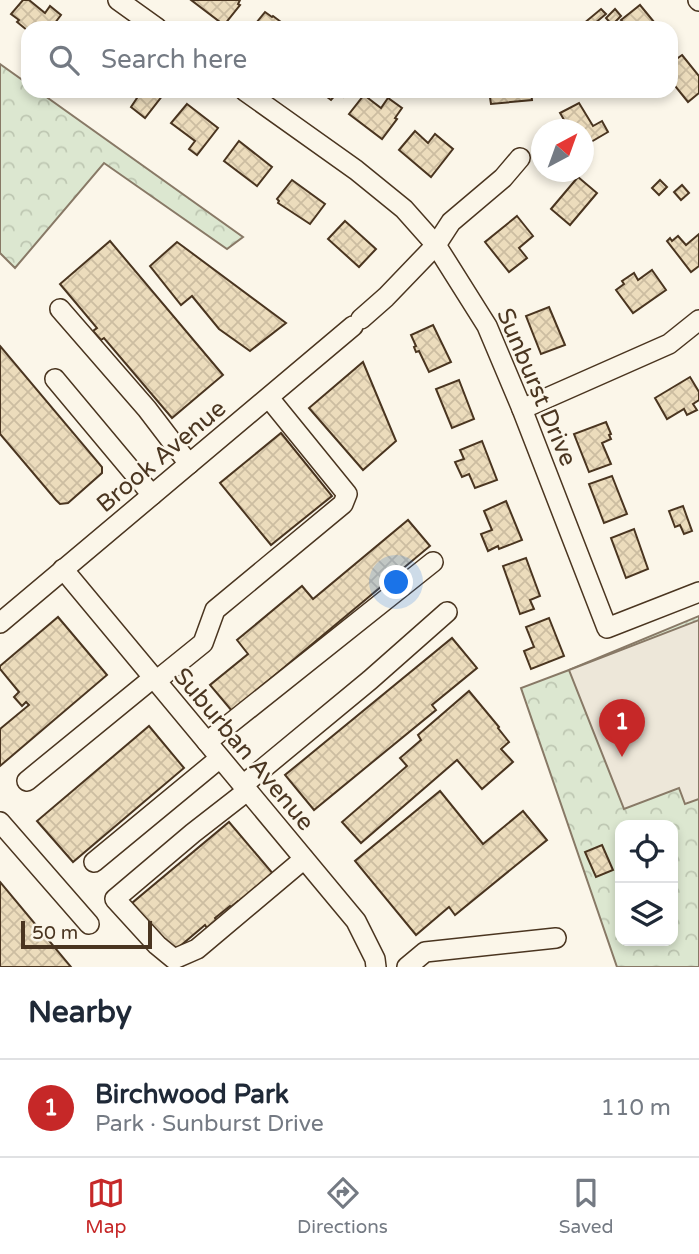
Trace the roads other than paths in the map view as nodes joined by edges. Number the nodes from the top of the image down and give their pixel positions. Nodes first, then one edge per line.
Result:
1 (118, 0) edge
2 (148, 21) edge
3 (255, 98) edge
4 (520, 158) dead end
5 (436, 245) junction
6 (60, 309) dead end
7 (699, 320) edge
8 (55, 379) dead end
9 (269, 398) junction
10 (522, 409) junction
11 (189, 464) junction
12 (152, 495) junction
13 (433, 562) dead end
14 (62, 569) junction
15 (699, 592) edge
16 (447, 612) dead end
17 (0, 623) edge
18 (154, 680) junction
19 (207, 743) junction
20 (220, 758) junction
21 (27, 781) dead end
22 (245, 788) junction
23 (0, 822) edge
24 (304, 859) junction
25 (94, 862) dead end
26 (89, 924) dead end
27 (556, 938) dead end
28 (376, 967) edge
29 (407, 967) edge

1 - 2 street
3 - 5 street, Sunburst Drive
4 - 5 street, Brook Avenue
5 - 9 street, Brook Avenue
5 - 10 street, Sunburst Drive
6 - 11 street
7 - 10 street
8 - 12 street
9 - 11 street, Brook Avenue
9 - 18 street
10 - 15 street, Sunburst Drive
11 - 12 street, Brook Avenue
12 - 14 street, Brook Avenue
13 - 19 street
14 - 17 street, Brook Avenue
14 - 18 street, Suburban Avenue
16 - 22 street
18 - 19 street, Suburban Avenue
18 - 21 street
19 - 20 street, Suburban Avenue
20 - 22 street, Suburban Avenue
20 - 25 street
22 - 24 street, Suburban Avenue
22 - 24 street
23 - 26 street
24 - 28 street, Suburban Avenue
27 - 29 street

